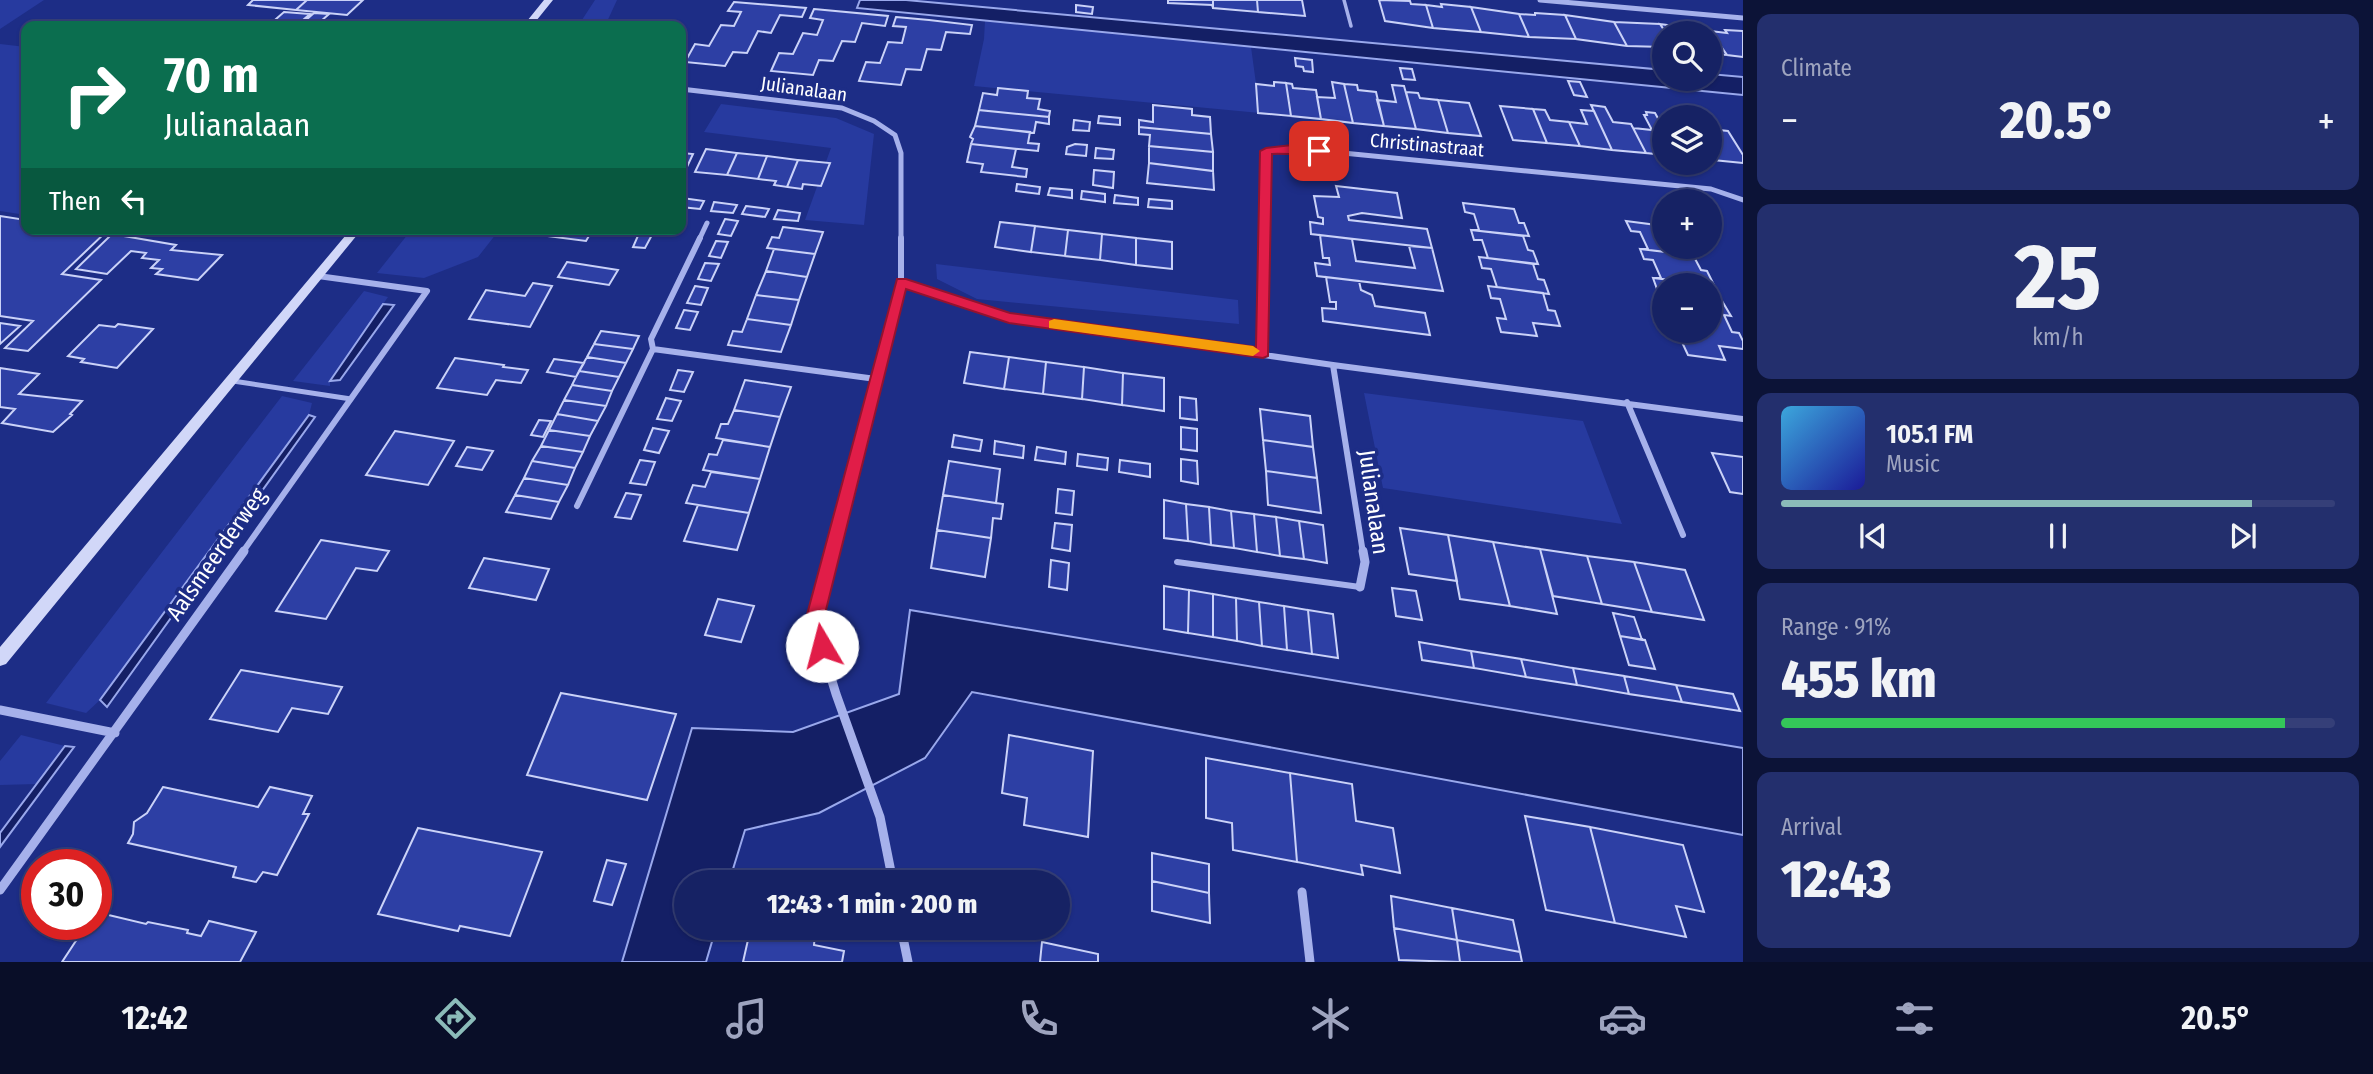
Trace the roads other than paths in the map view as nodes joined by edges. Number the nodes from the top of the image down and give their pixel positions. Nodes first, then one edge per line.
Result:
1 (549, 0) edge
2 (1344, 0) edge
3 (1540, 0) edge
4 (1627, 0) edge
5 (1632, 8) junction
6 (1743, 18) edge
7 (531, 21) edge
8 (1351, 26) dead end
9 (686, 90) edge
10 (1743, 200) edge
11 (707, 223) dead end
12 (352, 235) edge
13 (318, 276) junction
14 (901, 282) junction
15 (653, 349) junction
16 (1263, 353) junction
17 (1333, 365) junction
18 (876, 379) junction
19 (231, 381) junction
20 (351, 399) junction
21 (1627, 402) junction
22 (1743, 418) edge
23 (577, 506) dead end
24 (1683, 535) dead end
25 (1177, 562) dead end
26 (1360, 587) joint
27 (0, 659) edge
28 (0, 710) edge
29 (115, 733) junction
30 (891, 870) edge
31 (0, 890) edge
32 (1302, 892) dead end
33 (903, 940) edge
34 (908, 962) edge
35 (1310, 962) edge

1 - 7 street
2 - 8 lane
3 - 5 street
4 - 5 street
5 - 6 street
9 - 14 street, Julianalaan
10 - 16 street, Christinastraat
11 - 15 street
12 - 13 street
13 - 19 street
13 - 20 street, Aalsmeerderweg
14 - 16 street
14 - 18 street, Julianalaan
15 - 18 street
15 - 23 street
16 - 17 street
17 - 21 street
17 - 26 street, Julianalaan
18 - 30 street, Julianalaan
19 - 20 lane
19 - 27 street
20 - 29 street, Aalsmeerderweg
21 - 22 street
21 - 24 street
25 - 26 lane, Julianalaan
28 - 29 street
29 - 31 street, Aalsmeerderweg
32 - 35 street
33 - 34 street

